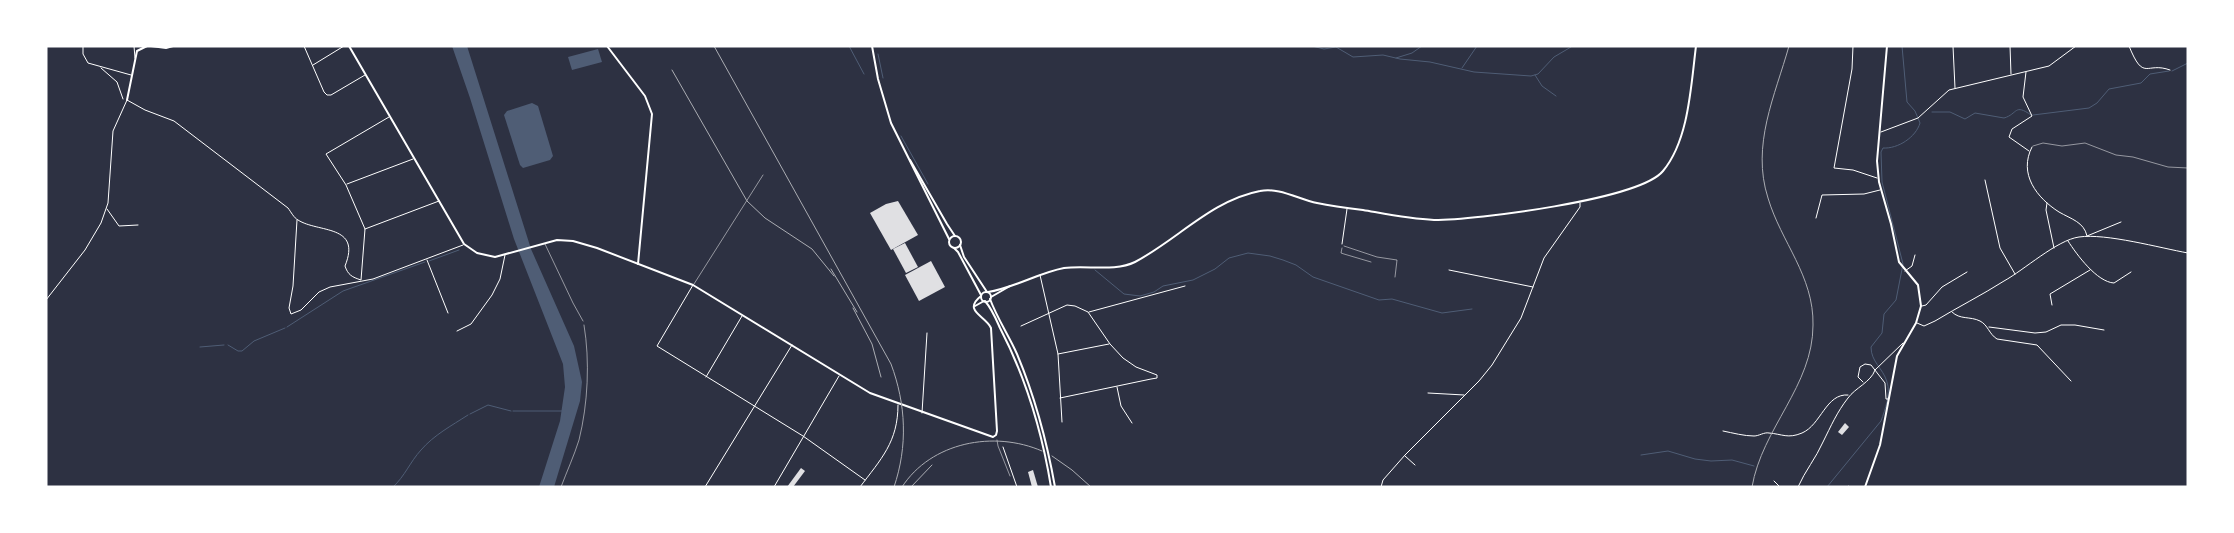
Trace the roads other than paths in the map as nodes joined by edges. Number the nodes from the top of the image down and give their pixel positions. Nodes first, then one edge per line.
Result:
1 (83, 46) edge
2 (134, 46) edge
3 (147, 46) edge
4 (152, 46) edge
5 (173, 46) edge
6 (304, 46) edge
7 (344, 46) edge
8 (349, 46) edge
9 (607, 46) edge
10 (872, 46) edge
11 (1696, 46) edge
12 (1853, 46) edge
13 (1887, 46) edge
14 (1953, 46) edge
15 (1957, 46) edge
16 (2010, 46) edge
17 (2076, 46) edge
18 (2129, 46) edge
19 (135, 58) junction
20 (312, 65) junction
21 (99, 66) junction
22 (2170, 70) dead end
23 (2026, 72) junction
24 (366, 74) junction
25 (131, 75) junction
26 (2011, 75) junction
27 (1955, 88) junction
28 (123, 99) dead end
29 (127, 100) junction
30 (390, 117) junction
31 (1880, 132) junction
32 (2032, 147) joint
33 (905, 152) junction
34 (2030, 152) junction
35 (414, 158) junction
36 (2188, 168) edge
37 (763, 174) dead end
38 (1878, 178) junction
39 (1985, 180) dead end
40 (346, 185) junction
41 (1880, 190) junction
42 (439, 201) junction
43 (1580, 202) junction
44 (2047, 203) junction
45 (106, 208) junction
46 (1348, 208) junction
47 (1816, 218) dead end
48 (297, 220) junction
49 (2121, 222) dead end
50 (138, 225) dead end
51 (365, 229) junction
52 (955, 236) junction
53 (2087, 236) junction
54 (949, 239) junction
55 (2068, 240) junction
56 (544, 242) junction
57 (464, 244) junction
58 (1342, 244) road end
59 (960, 245) junction
60 (954, 248) junction
61 (2055, 248) junction
62 (2188, 253) edge
63 (505, 255) junction
64 (1916, 255) dead end
65 (427, 259) junction
66 (638, 264) junction
67 (1449, 270) dead end
68 (1904, 270) junction
69 (2090, 270) junction
70 (1966, 272) dead end
71 (2131, 272) dead end
72 (2016, 274) junction
73 (1040, 275) junction
74 (361, 280) junction
75 (1013, 284) junction
76 (693, 285) junction
77 (1185, 286) dead end
78 (1533, 287) junction
79 (987, 292) junction
80 (981, 296) junction
81 (990, 298) junction
82 (46, 300) edge
83 (984, 301) junction
84 (2052, 305) dead end
85 (974, 306) junction
86 (1921, 306) junction
87 (1952, 311) junction
88 (1088, 312) junction
89 (448, 313) dead end
90 (1049, 313) junction
91 (743, 315) junction
92 (583, 321) road end
93 (1916, 323) junction
94 (1021, 326) dead end
95 (1988, 327) junction
96 (2104, 330) dead end
97 (457, 331) dead end
98 (927, 333) dead end
99 (1903, 343) junction
100 (1110, 344) junction
101 (792, 345) junction
102 (1058, 354) junction
103 (1876, 369) junction
104 (1022, 373) junction
105 (839, 375) junction
106 (706, 377) junction
107 (2070, 381) dead end
108 (1863, 383) junction
109 (1117, 386) junction
110 (1428, 392) dead end
111 (1465, 396) junction
112 (1849, 396) junction
113 (1060, 398) junction
114 (1888, 399) junction
115 (898, 404) junction
116 (754, 406) junction
117 (922, 413) junction
118 (1062, 422) dead end
119 (1132, 423) dead end
120 (1723, 431) dead end
121 (804, 436) junction
122 (1003, 447) dead end
123 (1405, 455) junction
124 (1415, 465) dead end
125 (865, 480) junction
126 (1774, 481) dead end
127 (705, 487) edge
128 (774, 487) edge
129 (860, 487) edge
130 (1017, 487) edge
131 (1053, 487) edge
132 (1381, 487) edge
133 (1780, 487) edge
134 (1798, 487) edge
135 (1865, 487) edge

1 - 21 street
2 - 19 street
3 - 19 street
4 - 5 street
6 - 20 street
7 - 20 street
8 - 24 street
9 - 66 street
10 - 33 street
11 - 43 street
12 - 38 street
13 - 31 street
14 - 15 street
14 - 27 street
16 - 26 street
17 - 23 street
18 - 22 street
19 - 25 street
20 - 24 street
21 - 25 street
21 - 28 street
23 - 26 street
23 - 34 street
24 - 30 street
25 - 29 street
26 - 27 street
27 - 31 street
29 - 45 street
29 - 48 street
30 - 35 street
30 - 40 street
31 - 38 street
32 - 34 street
32 - 36 lane
33 - 52 street
33 - 54 street
34 - 44 street
35 - 40 street
35 - 42 street
37 - 76 lane
38 - 41 street
39 - 72 street
40 - 51 street
41 - 47 street
41 - 68 street
42 - 51 street
42 - 57 street
43 - 46 street
43 - 78 street
44 - 53 street
44 - 61 street
45 - 50 street
45 - 82 street
46 - 58 street
46 - 73 street
48 - 74 street
48 - 74 street
49 - 53 street
51 - 74 street
52 - 54 street
52 - 59 street
53 - 55 street
53 - 62 street
54 - 60 street
55 - 61 street
55 - 69 street
56 - 63 street
56 - 66 street
56 - 92 lane
57 - 63 street
57 - 65 street
59 - 60 street
59 - 79 street
60 - 80 street
61 - 72 street
63 - 97 street
64 - 68 street
65 - 74 street
65 - 89 street
66 - 76 street
67 - 78 street
68 - 86 street
69 - 71 street
69 - 84 street
70 - 86 street
72 - 87 street
73 - 75 street
73 - 90 street
75 - 79 street
75 - 81 street
76 - 91 street
76 - 106 street
77 - 88 street
78 - 111 street
79 - 80 street
79 - 81 street
80 - 83 street
80 - 85 street
81 - 83 street
81 - 104 street
83 - 85 street
83 - 104 street
85 - 117 street
86 - 93 street
87 - 93 street
87 - 95 street
88 - 90 street
88 - 100 street
90 - 94 street
90 - 102 street
91 - 101 street
91 - 106 street
93 - 99 street
95 - 96 street
95 - 107 street
98 - 117 street
99 - 103 street
99 - 114 street
100 - 102 street
100 - 109 street
101 - 105 street
101 - 116 street
102 - 113 street
103 - 108 street
103 - 108 street
103 - 114 street
104 - 131 street
105 - 115 street
105 - 121 street
106 - 116 street
108 - 112 street
109 - 113 street
109 - 119 street
110 - 111 street
111 - 123 street
112 - 120 street
112 - 134 street
113 - 118 street
114 - 135 street
115 - 117 street
115 - 125 street
116 - 121 street
116 - 127 street
121 - 125 street
121 - 128 street
122 - 130 street
123 - 124 street
123 - 132 street
125 - 129 street
126 - 133 street

